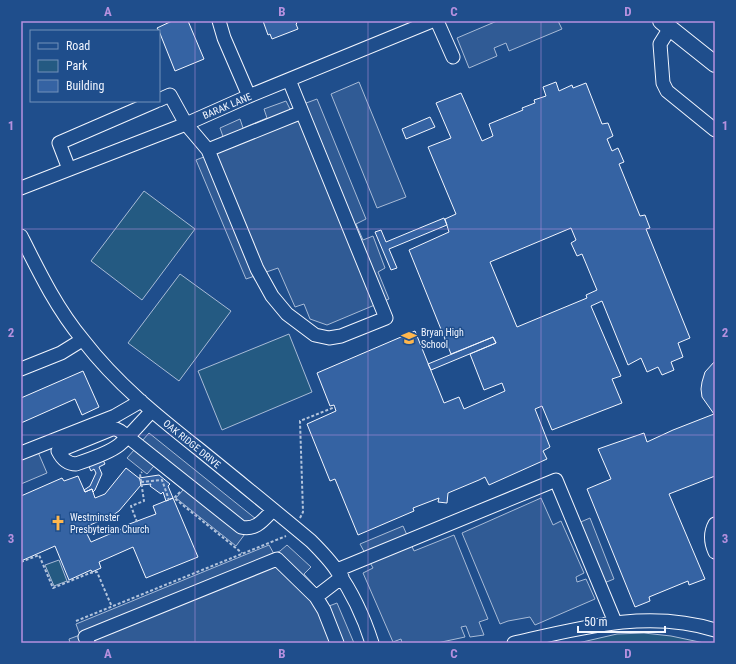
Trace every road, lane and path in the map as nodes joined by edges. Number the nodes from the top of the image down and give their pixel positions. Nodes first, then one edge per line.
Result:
1 (219, 21) edge
2 (432, 21) edge
3 (437, 21) edge
4 (665, 24) edge
5 (453, 57) dead end
6 (715, 64) edge
7 (288, 80) junction
8 (249, 96) junction
9 (160, 100) edge
10 (154, 102) edge
11 (302, 112) junction
12 (186, 124) junction
13 (715, 130) edge
14 (208, 150) junction
15 (69, 169) junction
16 (21, 188) edge
17 (21, 236) edge
18 (82, 340) junction
19 (21, 369) edge
20 (141, 401) junction
21 (335, 407) dead end
22 (152, 411) junction
23 (21, 453) edge
24 (142, 472) dead end
25 (141, 482) junction
26 (186, 484) junction
27 (169, 500) dead end
28 (273, 510) junction
29 (300, 519) dead end
30 (137, 522) dead end
31 (715, 524) edge
32 (288, 534) dead end
33 (715, 552) edge
34 (242, 553) junction
35 (21, 562) edge
36 (340, 574) junction
37 (316, 597) junction
38 (112, 607) junction
39 (76, 621) dead end
40 (615, 622) junction
41 (715, 630) edge
42 (88, 643) edge
43 (336, 643) edge
44 (372, 643) edge
45 (514, 643) edge

1 - 8 street
2 - 7 street, BARAK LANE
3 - 5 street
4 - 6 main road
4 - 13 street
7 - 8 street, BARAK LANE
7 - 11 street
8 - 12 street, BARAK LANE
9 - 12 street
10 - 15 street
11 - 14 street
11 - 14 street
12 - 14 street
12 - 15 street, BARAK LANE
15 - 16 street, BARAK LANE
17 - 18 street, OAK RIDGE DRIVE
18 - 19 street
18 - 20 street, OAK RIDGE DRIVE
20 - 22 street, OAK RIDGE DRIVE
20 - 23 street
21 - 29 path
22 - 26 street
22 - 28 street, OAK RIDGE DRIVE
24 - 25 path
25 - 27 path
25 - 30 path
26 - 28 street
26 - 34 path
28 - 36 street, OAK RIDGE DRIVE
31 - 33 street
32 - 34 path
34 - 38 path
35 - 38 path
36 - 37 street
36 - 40 street
36 - 44 street, OAK RIDGE DRIVE
37 - 42 street
37 - 43 street
38 - 39 path
40 - 41 street
40 - 45 street

